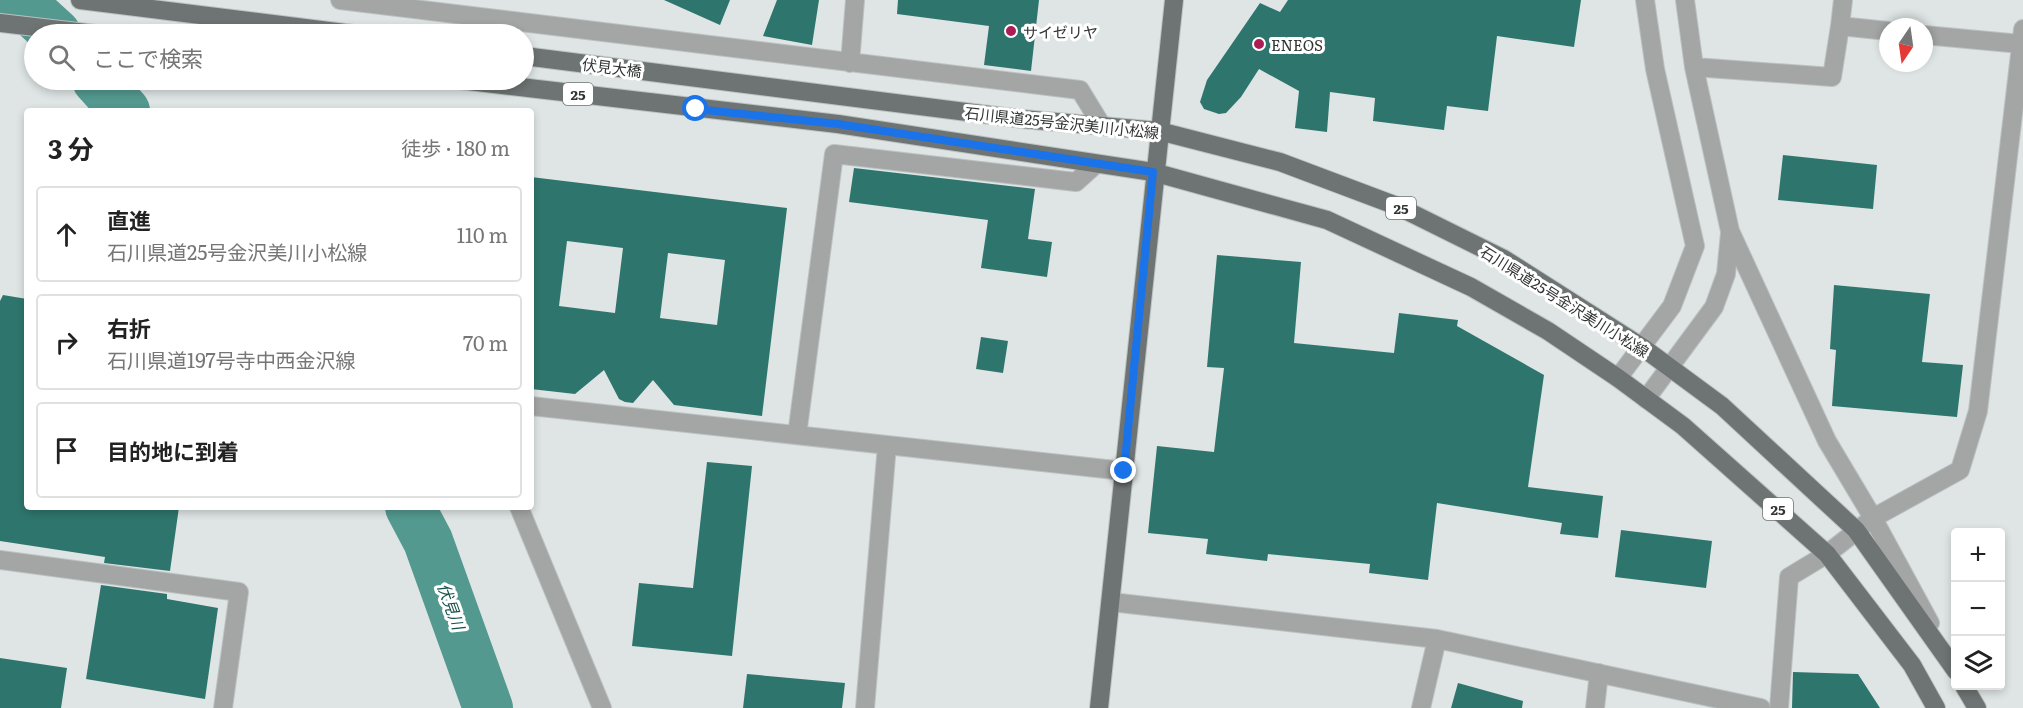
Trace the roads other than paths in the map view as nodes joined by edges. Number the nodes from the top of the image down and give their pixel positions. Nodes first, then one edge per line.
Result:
1 (80, 0) edge
2 (340, 0) edge
3 (855, 0) edge
4 (1174, 0) edge
5 (1645, 0) edge
6 (1685, 0) edge
7 (1843, 0) edge
8 (371, 2) edge
9 (0, 23) edge
10 (273, 24) edge
11 (24, 26) edge
12 (1840, 26) junction
13 (1879, 30) edge
14 (1933, 35) edge
15 (2022, 36) edge
16 (534, 57) edge
17 (850, 63) junction
18 (1694, 67) junction
19 (700, 78) joint
20 (534, 89) edge
21 (1102, 126) junction
22 (1160, 131) junction
23 (1096, 164) junction
24 (1153, 172) junction
25 (1730, 231) junction
26 (1642, 347) junction
27 (1669, 368) junction
28 (1618, 378) junction
29 (1646, 399) junction
30 (534, 406) edge
31 (798, 435) junction
32 (887, 445) junction
33 (1124, 471) junction
34 (520, 510) edge
35 (1873, 518) junction
36 (1856, 530) junction
37 (1827, 554) junction
38 (0, 560) edge
39 (1111, 602) junction
40 (1437, 639) junction
41 (1951, 663) edge
42 (1599, 673) junction
43 (1966, 690) edge
44 (223, 708) edge
45 (602, 708) edge
46 (865, 708) edge
47 (1098, 708) edge
48 (1421, 708) edge
49 (1595, 708) edge
50 (1761, 708) edge
51 (1779, 708) edge
52 (1936, 708) edge
53 (1977, 708) edge

1 - 10 main road
2 - 8 street
3 - 17 street
4 - 22 main road
5 - 26 street
6 - 18 street
7 - 12 street
8 - 17 street
9 - 11 main road
12 - 13 street
12 - 18 street
14 - 15 street
15 - 35 street
16 - 19 main road, 伏見大橋 / 25
17 - 21 street
18 - 25 street
19 - 21 main road, 石川県道25号金沢美川小松線 / 25
20 - 23 main road, 伏見大橋 / 25
21 - 22 main road, 石川県道25号金沢美川小松線 / 25
22 - 24 main road
22 - 26 main road, 石川県道25号金沢美川小松線 / 25
23 - 24 main road, 25
23 - 31 street
24 - 28 main road, 25
24 - 33 main road
25 - 27 street
25 - 35 street
26 - 27 main road, 石川県道25号金沢美川小松線 / 25
26 - 28 street
27 - 29 street
27 - 36 main road, 石川県道25号金沢美川小松線 / 25
28 - 29 main road, 25
29 - 37 main road, 25
30 - 31 street
31 - 32 street
32 - 33 street
32 - 46 street
33 - 39 main road
34 - 45 street
35 - 36 street
35 - 41 street
36 - 37 street
36 - 41 main road, 石川県道25号金沢美川小松線 / 25
37 - 51 street
37 - 52 main road, 25
38 - 44 street
39 - 40 street
39 - 47 main road
40 - 42 street
40 - 48 street
42 - 49 street
42 - 50 street
43 - 53 main road

